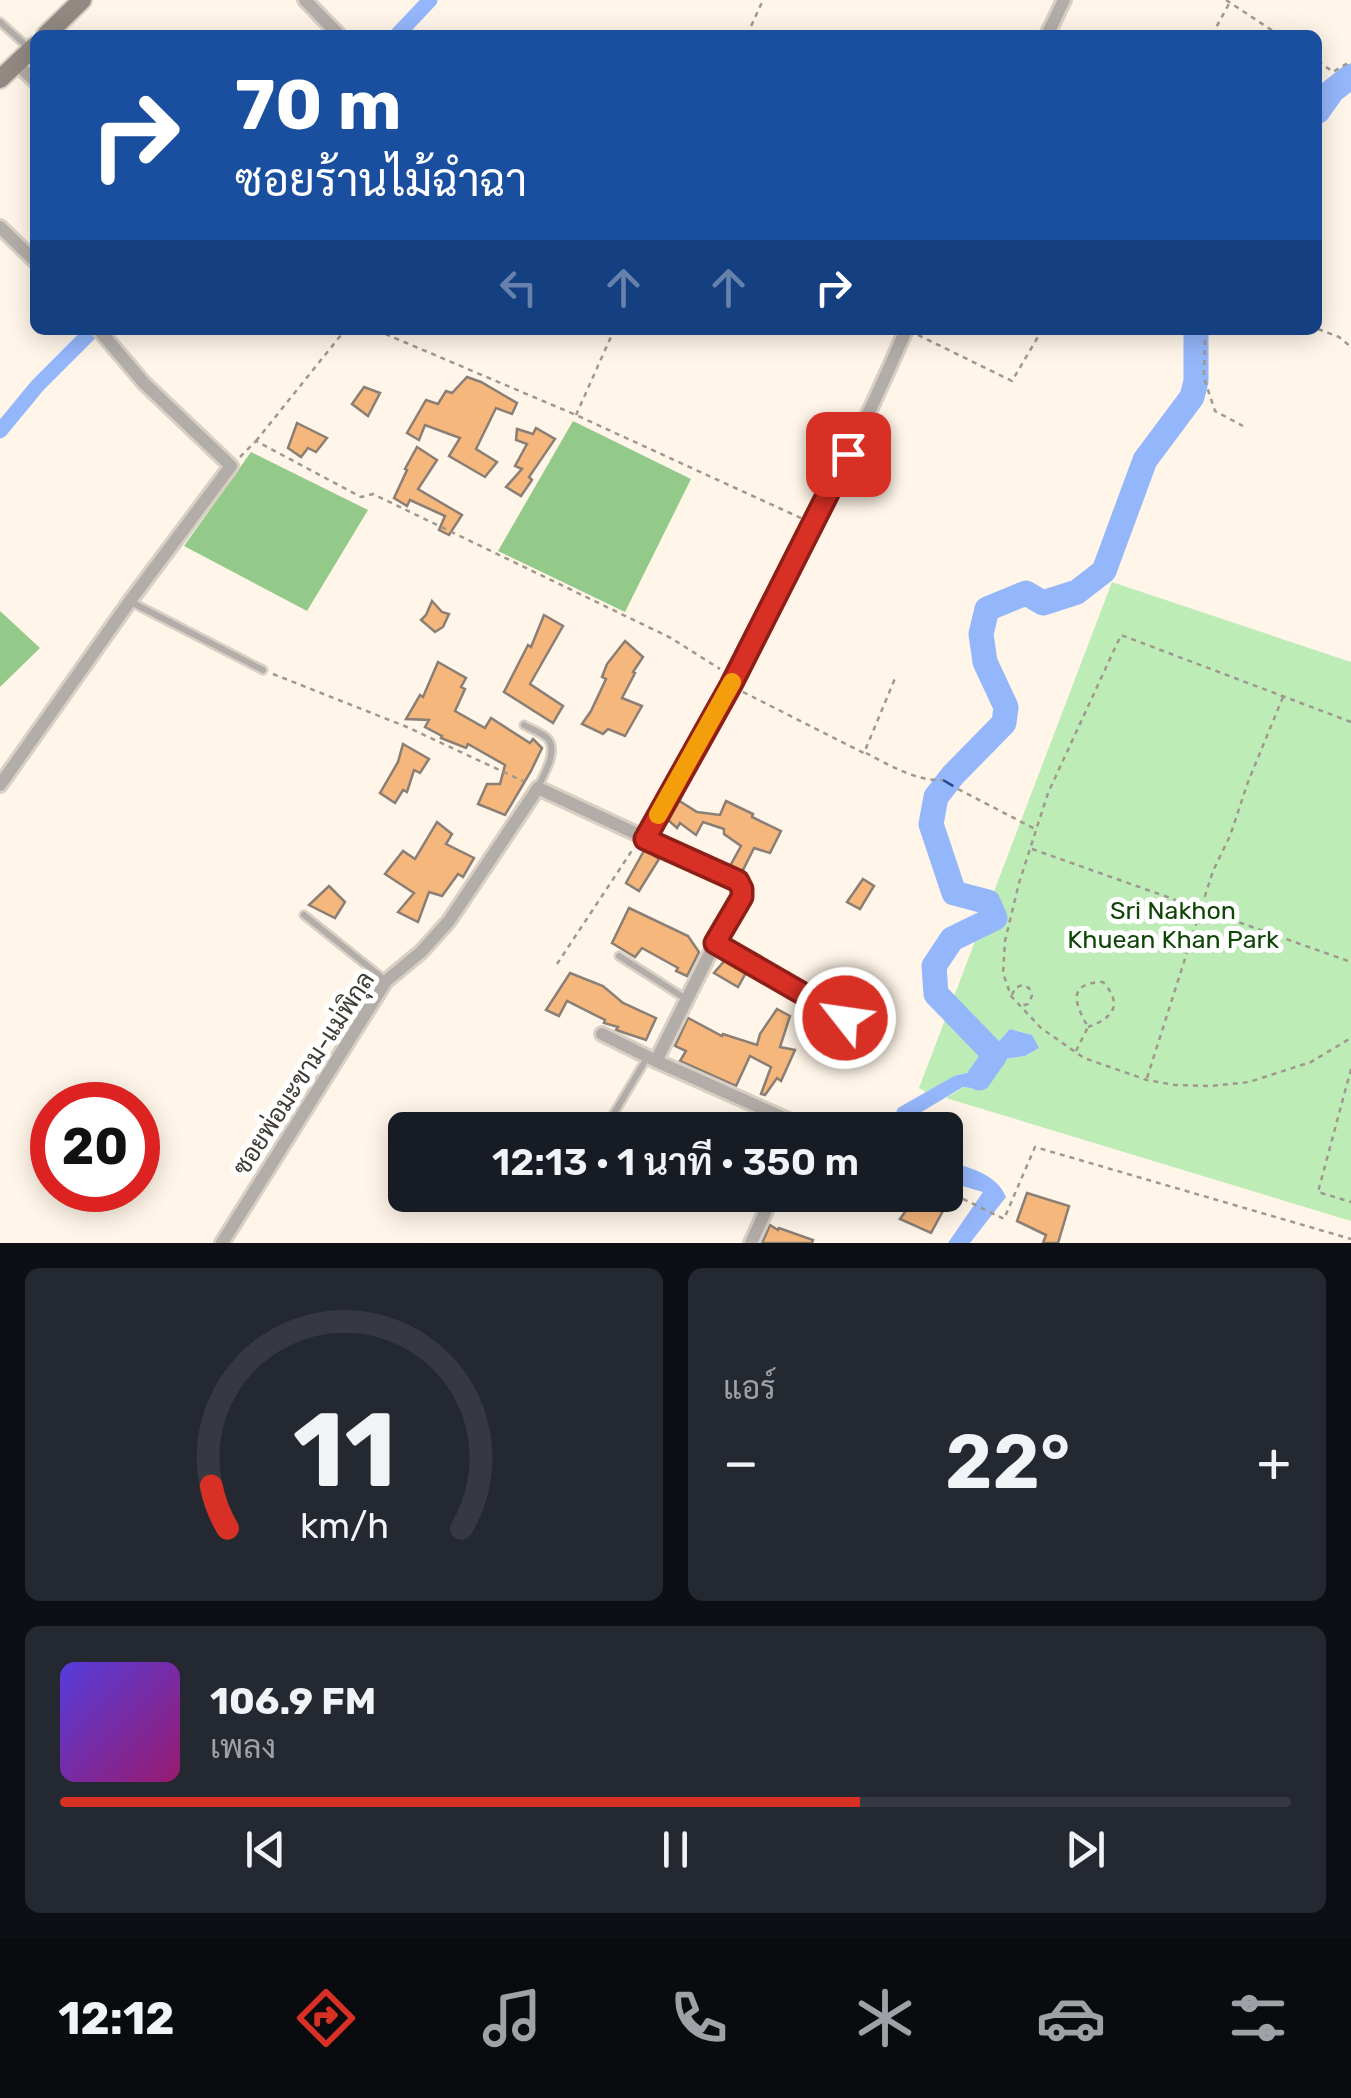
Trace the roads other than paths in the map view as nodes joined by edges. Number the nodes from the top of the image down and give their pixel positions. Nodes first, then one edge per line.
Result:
1 (82, 0) edge
2 (304, 0) edge
3 (1064, 0) edge
4 (0, 22) edge
5 (51, 30) edge
6 (334, 30) edge
7 (1050, 30) edge
8 (30, 46) edge
9 (30, 51) edge
10 (16, 64) junction
11 (30, 77) edge
12 (0, 79) edge
13 (0, 226) edge
14 (30, 256) edge
15 (103, 335) edge
16 (905, 335) edge
17 (130, 602) junction
18 (263, 670) road end
19 (524, 725) dead end
20 (0, 785) edge
21 (538, 788) junction
22 (643, 838) junction
23 (304, 915) dead end
24 (715, 943) junction
25 (619, 956) dead end
26 (386, 981) junction
27 (687, 1000) junction
28 (845, 1018) dead end
29 (602, 1034) dead end
30 (652, 1059) junction
31 (616, 1112) edge
32 (772, 1112) edge
33 (765, 1212) edge
34 (222, 1243) edge
35 (751, 1243) edge

1 - 5 main road
2 - 6 street
3 - 7 street
4 - 8 lane
9 - 10 main road
10 - 11 street
10 - 12 main road
13 - 14 street
15 - 17 street
16 - 22 street
17 - 18 lane
17 - 20 street
19 - 21 lane
21 - 22 street
21 - 26 street, ซอยพ่อมะขาม-แม่พิกุล
22 - 24 street
23 - 26 lane
24 - 27 street
24 - 28 lane
25 - 27 lane
26 - 34 street, ซอยพ่อมะขาม-แม่พิกุล
27 - 30 street
29 - 30 street
30 - 31 lane
30 - 32 street
33 - 35 street

